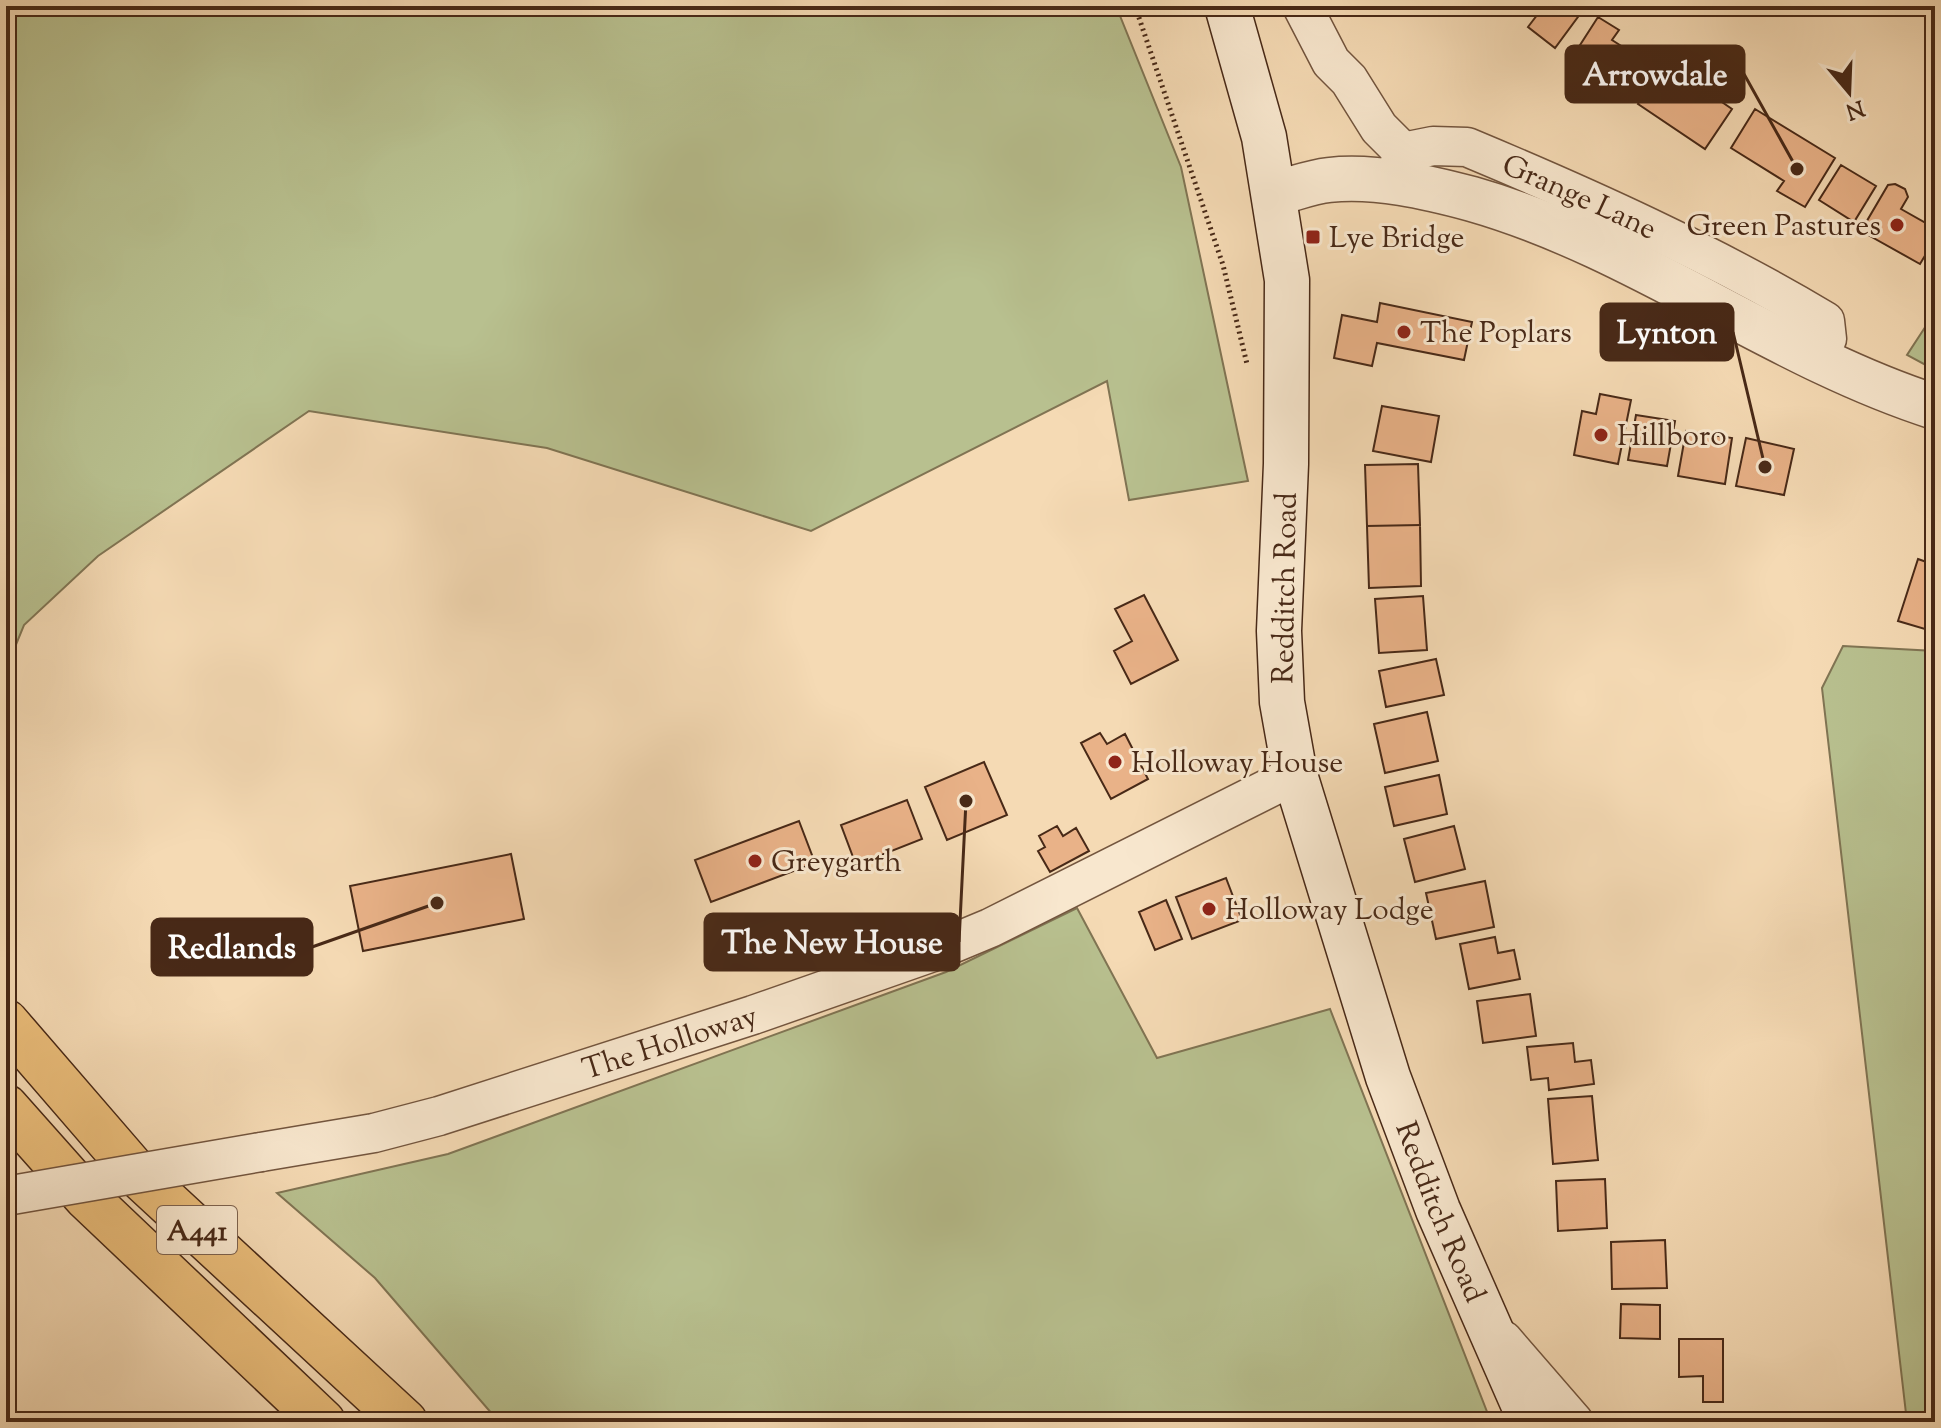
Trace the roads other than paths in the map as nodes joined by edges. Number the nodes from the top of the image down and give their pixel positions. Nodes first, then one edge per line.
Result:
1 (1227, 6) edge
2 (1302, 6) edge
3 (1398, 168) junction
4 (1276, 193) junction
5 (1935, 407) edge
6 (1295, 775) junction
7 (6, 1022) edge
8 (6, 1107) edge
9 (6, 1196) edge
10 (1488, 1322) junction
11 (323, 1422) edge
12 (405, 1422) edge
13 (1531, 1422) edge
14 (1574, 1422) edge

1 - 4 main road, Redditch Road
2 - 3 street
3 - 4 main road, Grange Lane
3 - 5 main road, Grange Lane
4 - 6 main road, Redditch Road
6 - 9 street, The Holloway, bridge
6 - 10 main road, Redditch Road
7 - 12 highway, A441
8 - 11 highway, A441
10 - 13 main road, Redditch Road
10 - 14 street

